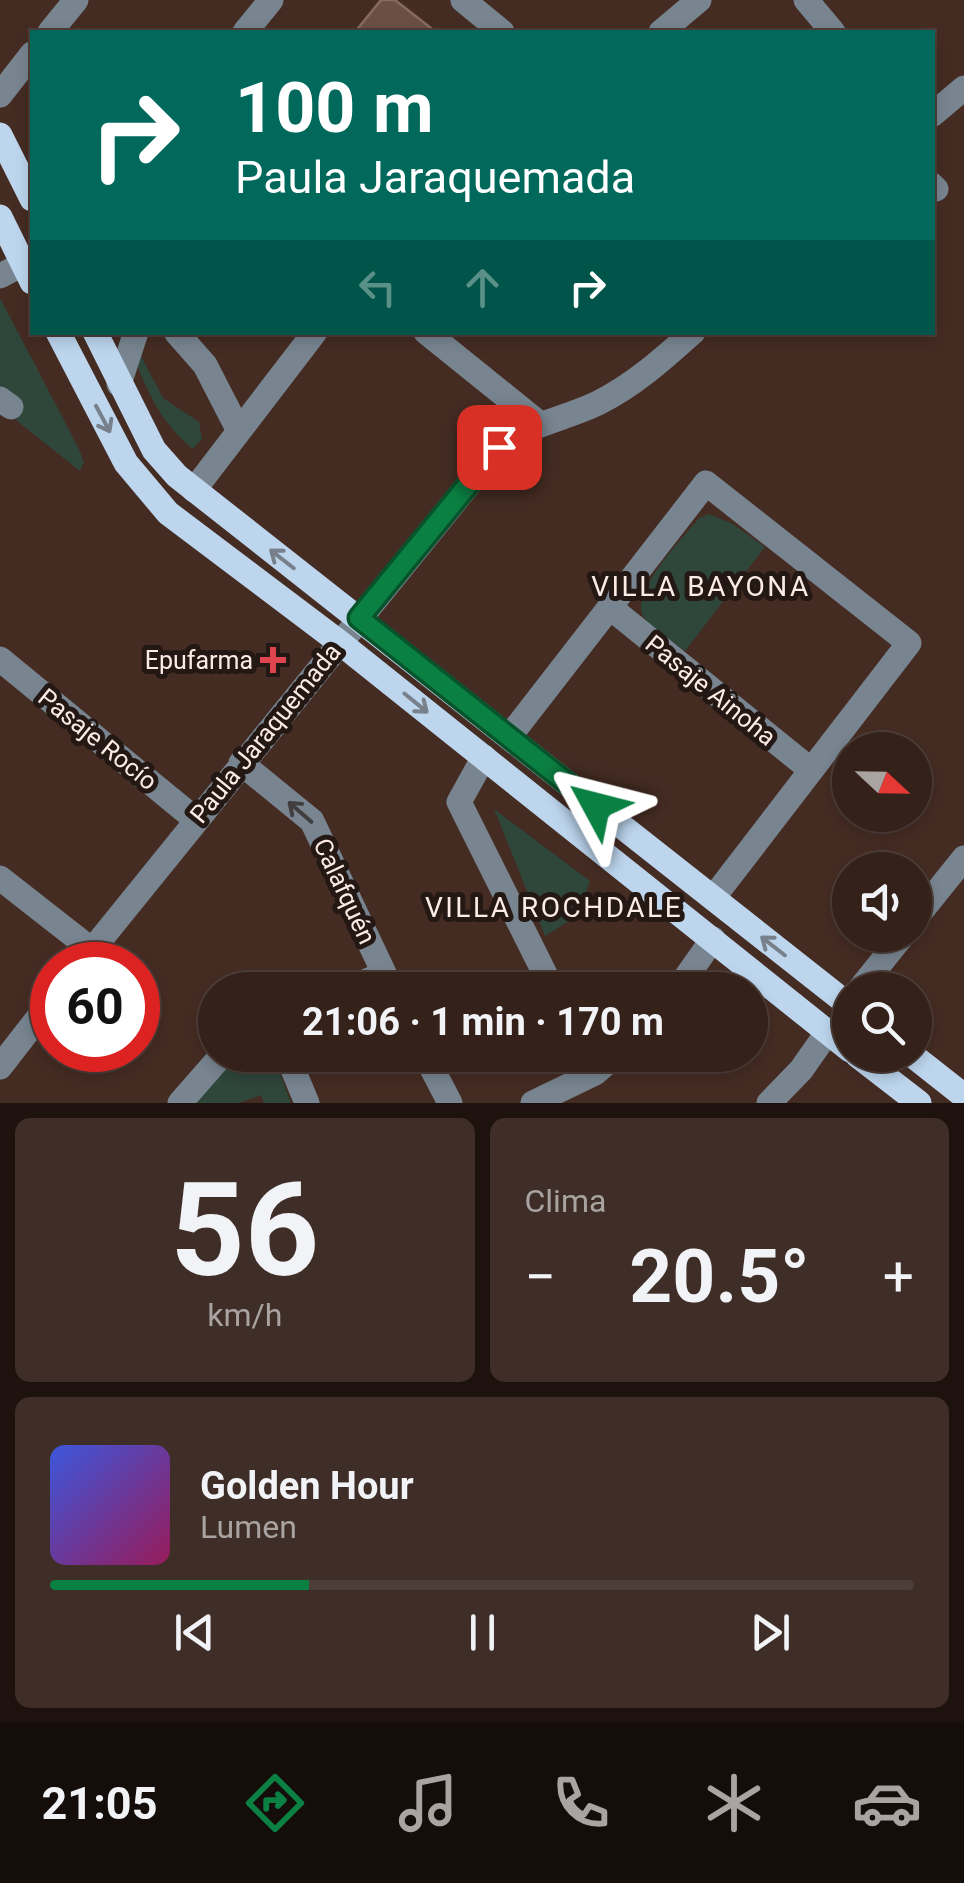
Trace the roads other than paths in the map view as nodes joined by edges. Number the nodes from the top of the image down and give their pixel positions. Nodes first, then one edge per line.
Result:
1 (76, 0) edge
2 (270, 0) edge
3 (464, 0) edge
4 (699, 0) edge
5 (806, 0) edge
6 (52, 30) edge
7 (247, 30) edge
8 (500, 30) edge
9 (663, 30) edge
10 (831, 30) edge
11 (30, 56) edge
12 (964, 88) edge
13 (0, 94) edge
14 (935, 113) edge
15 (0, 135) edge
16 (30, 195) edge
17 (0, 217) edge
18 (22, 272) edge
19 (60, 335) edge
20 (96, 335) edge
21 (135, 335) edge
22 (179, 335) edge
23 (313, 335) edge
24 (430, 335) edge
25 (688, 335) edge
26 (119, 384) junction
27 (540, 424) junction
28 (239, 431) junction
29 (194, 490) junction
30 (186, 526) junction
31 (612, 609) junction
32 (359, 618) junction
33 (339, 642) junction
34 (0, 659) edge
35 (509, 736) junction
36 (484, 757) junction
37 (241, 763) junction
38 (811, 770) junction
39 (514, 781) junction
40 (195, 819) junction
41 (964, 858) edge
42 (0, 878) edge
43 (713, 898) junction
44 (932, 898) edge
45 (674, 907) junction
46 (713, 939) junction
47 (69, 942) edge
48 (99, 942) edge
49 (889, 952) edge
50 (383, 972) edge
51 (544, 972) edge
52 (690, 972) edge
53 (874, 972) edge
54 (832, 985) edge
55 (832, 1005) edge
56 (803, 1013) junction
57 (30, 1028) edge
58 (827, 1032) junction
59 (832, 1036) edge
60 (0, 1067) edge
61 (932, 1071) edge
62 (207, 1072) edge
63 (295, 1072) edge
64 (434, 1072) edge
65 (578, 1072) edge
66 (878, 1072) edge
67 (964, 1096) edge
68 (180, 1103) edge
69 (308, 1103) edge
70 (450, 1103) edge
71 (533, 1103) edge
72 (770, 1103) edge
73 (919, 1103) edge

1 - 6 street
2 - 7 street
3 - 8 street
4 - 9 street
5 - 10 street
11 - 13 street
12 - 14 street
15 - 16 main road
17 - 18 main road
19 -> 30 main road
20 - 26 main road
21 - 26 street
22 - 28 street
23 - 28 street
24 - 27 street
25 - 27 street, Paula Jaraquemada
26 - 29 main road
27 - 32 street, Paula Jaraquemada
28 - 29 street
29 - 30 main road
32 -> 29 main road
30 - 33 main road
31 - 35 street
31 - 38 street, Pasaje Ainoha
31 - 38 street
32 - 33 street, Paula Jaraquemada
32 - 35 main road
33 -> 36 main road
33 - 37 street, Paula Jaraquemada
34 - 40 street, Pasaje Rocío
35 - 39 main road
35 - 43 main road
36 - 39 main road
36 - 51 street
37 - 40 street, Paula Jaraquemada
50 -> 37 street, Calafquén
38 - 43 street
39 - 45 main road
40 - 48 street, Paula Jaraquemada
41 - 44 street
42 - 47 street
43 - 45 main road
54 -> 43 main road
45 - 46 main road
46 - 52 street
46 - 56 main road
49 - 53 street
55 - 56 main road
56 - 58 main road
57 - 60 street
58 - 59 main road
58 - 72 street
61 - 67 main road
62 - 68 street
63 - 69 street
64 - 70 street
65 - 71 street
66 - 73 main road

